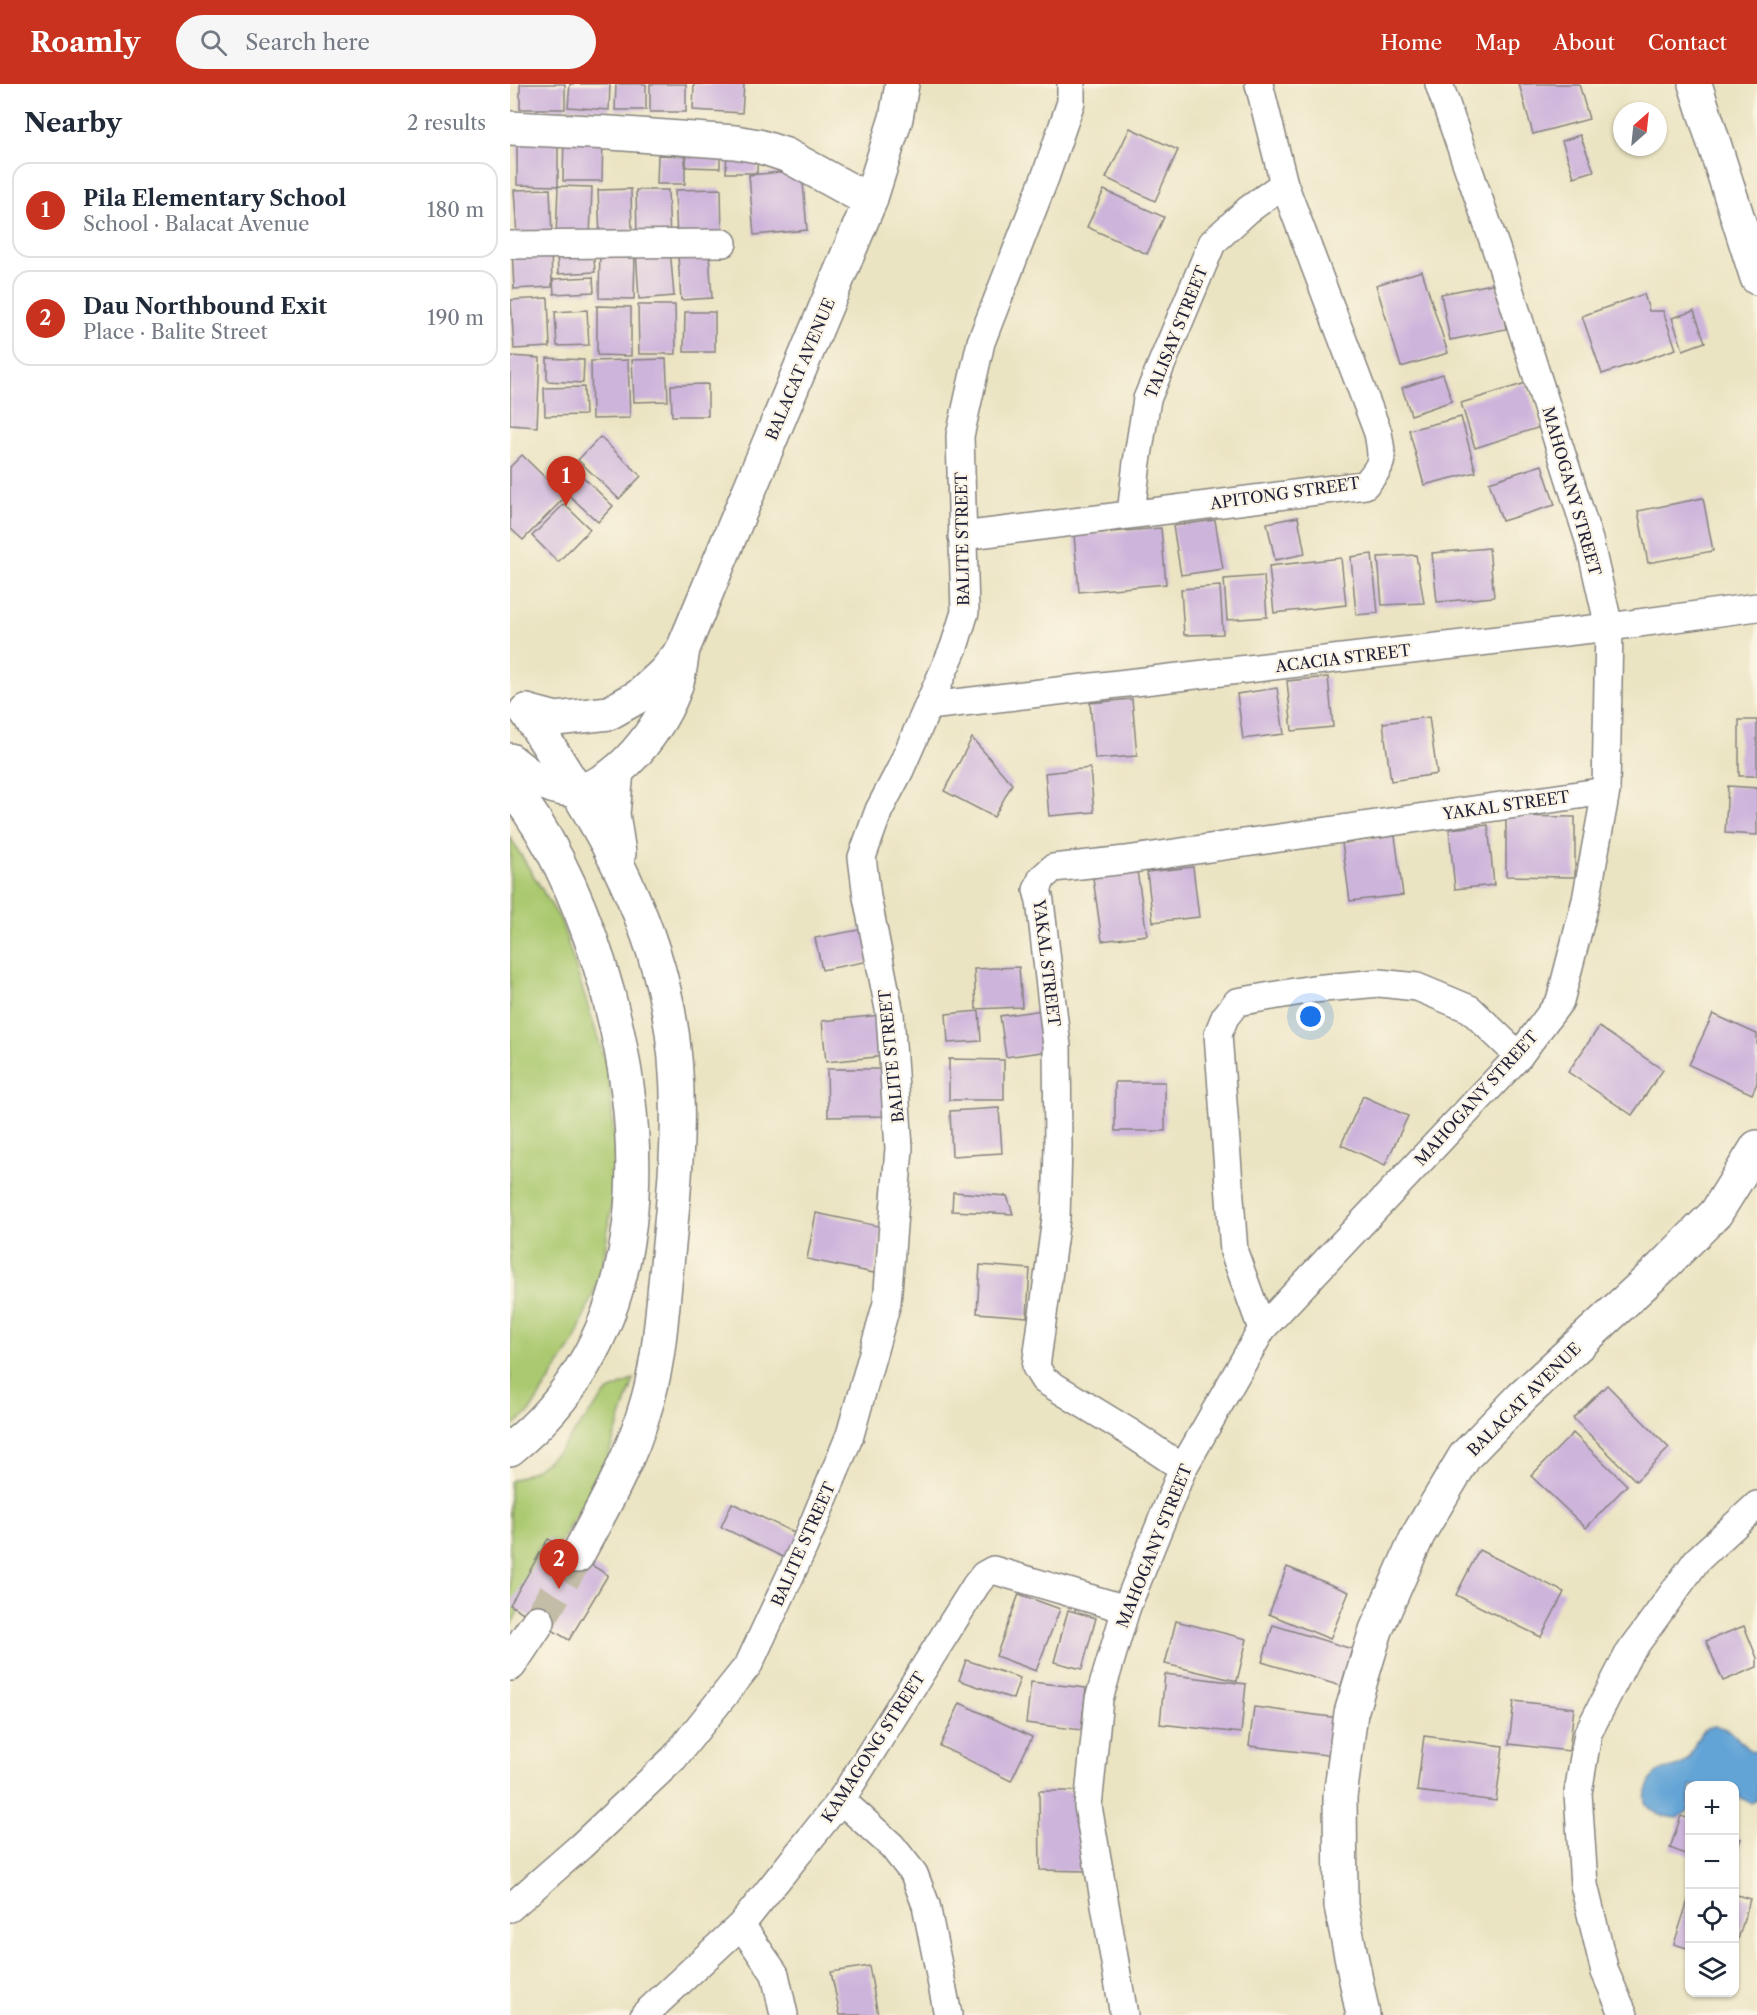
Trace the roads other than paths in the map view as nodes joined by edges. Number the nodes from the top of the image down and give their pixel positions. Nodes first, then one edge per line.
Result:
1 (902, 84) edge
2 (1071, 84) edge
3 (1259, 84) edge
4 (1439, 84) edge
5 (1695, 84) edge
6 (510, 128) edge
7 (1284, 184) junction
8 (870, 201) junction
9 (723, 243) dead end
10 (510, 245) edge
11 (1757, 278) edge
12 (1131, 514) junction
13 (962, 536) junction
14 (1757, 607) edge
15 (1609, 627) junction
16 (683, 650) junction
17 (929, 706) junction
18 (510, 760) edge
19 (617, 771) junction
20 (510, 786) edge
21 (578, 789) junction
22 (1606, 791) junction
23 (628, 887) junction
24 (1519, 1056) junction
25 (1757, 1147) edge
26 (1262, 1329) junction
27 (510, 1449) edge
28 (1183, 1468) junction
29 (1757, 1505) edge
30 (577, 1556) tunnel mouth
31 (1126, 1609) junction
32 (538, 1622) tunnel mouth
33 (510, 1664) edge
34 (841, 1800) junction
35 (510, 1908) edge
36 (741, 1925) junction
37 (644, 2015) edge
38 (784, 2015) edge
39 (948, 2015) edge
40 (1124, 2015) edge
41 (1363, 2015) edge
42 (1624, 2015) edge

1 - 8 main road, BALACAT AVENUE
2 - 13 street, BALITE STREET
3 - 7 street, APITONG STREET
4 - 15 street, MAHOGANY STREET
5 - 11 main road
6 - 8 main road
7 - 12 street, TALISAY STREET
7 - 12 street, APITONG STREET
8 - 16 main road, BALACAT AVENUE
9 - 10 street
12 - 13 street, APITONG STREET
13 - 17 street, BALITE STREET
14 - 15 street, ACACIA STREET
15 - 17 street, ACACIA STREET
15 - 22 street, MAHOGANY STREET
16 - 19 main road, BALACAT AVENUE
16 - 21 main road, BALACAT AVENUE
17 - 35 street, BALITE STREET
18 - 21 main road
19 - 21 main road, BALACAT AVENUE
19 - 23 main road
20 - 27 main road
21 - 23 main road
22 - 24 street, MAHOGANY STREET
22 - 28 street, YAKAL STREET
23 - 30 main road
24 - 26 street, MAHOGANY STREET
24 - 26 street
25 - 41 main road, BALACAT AVENUE
26 - 28 street, MAHOGANY STREET
28 - 31 street, MAHOGANY STREET
29 - 42 street
31 - 34 street, KAMAGONG STREET
31 - 40 street, MAHOGANY STREET
32 - 33 main road
34 - 36 street, KAMAGONG STREET
34 - 39 street
36 - 37 street, KAMAGONG STREET
36 - 38 street

